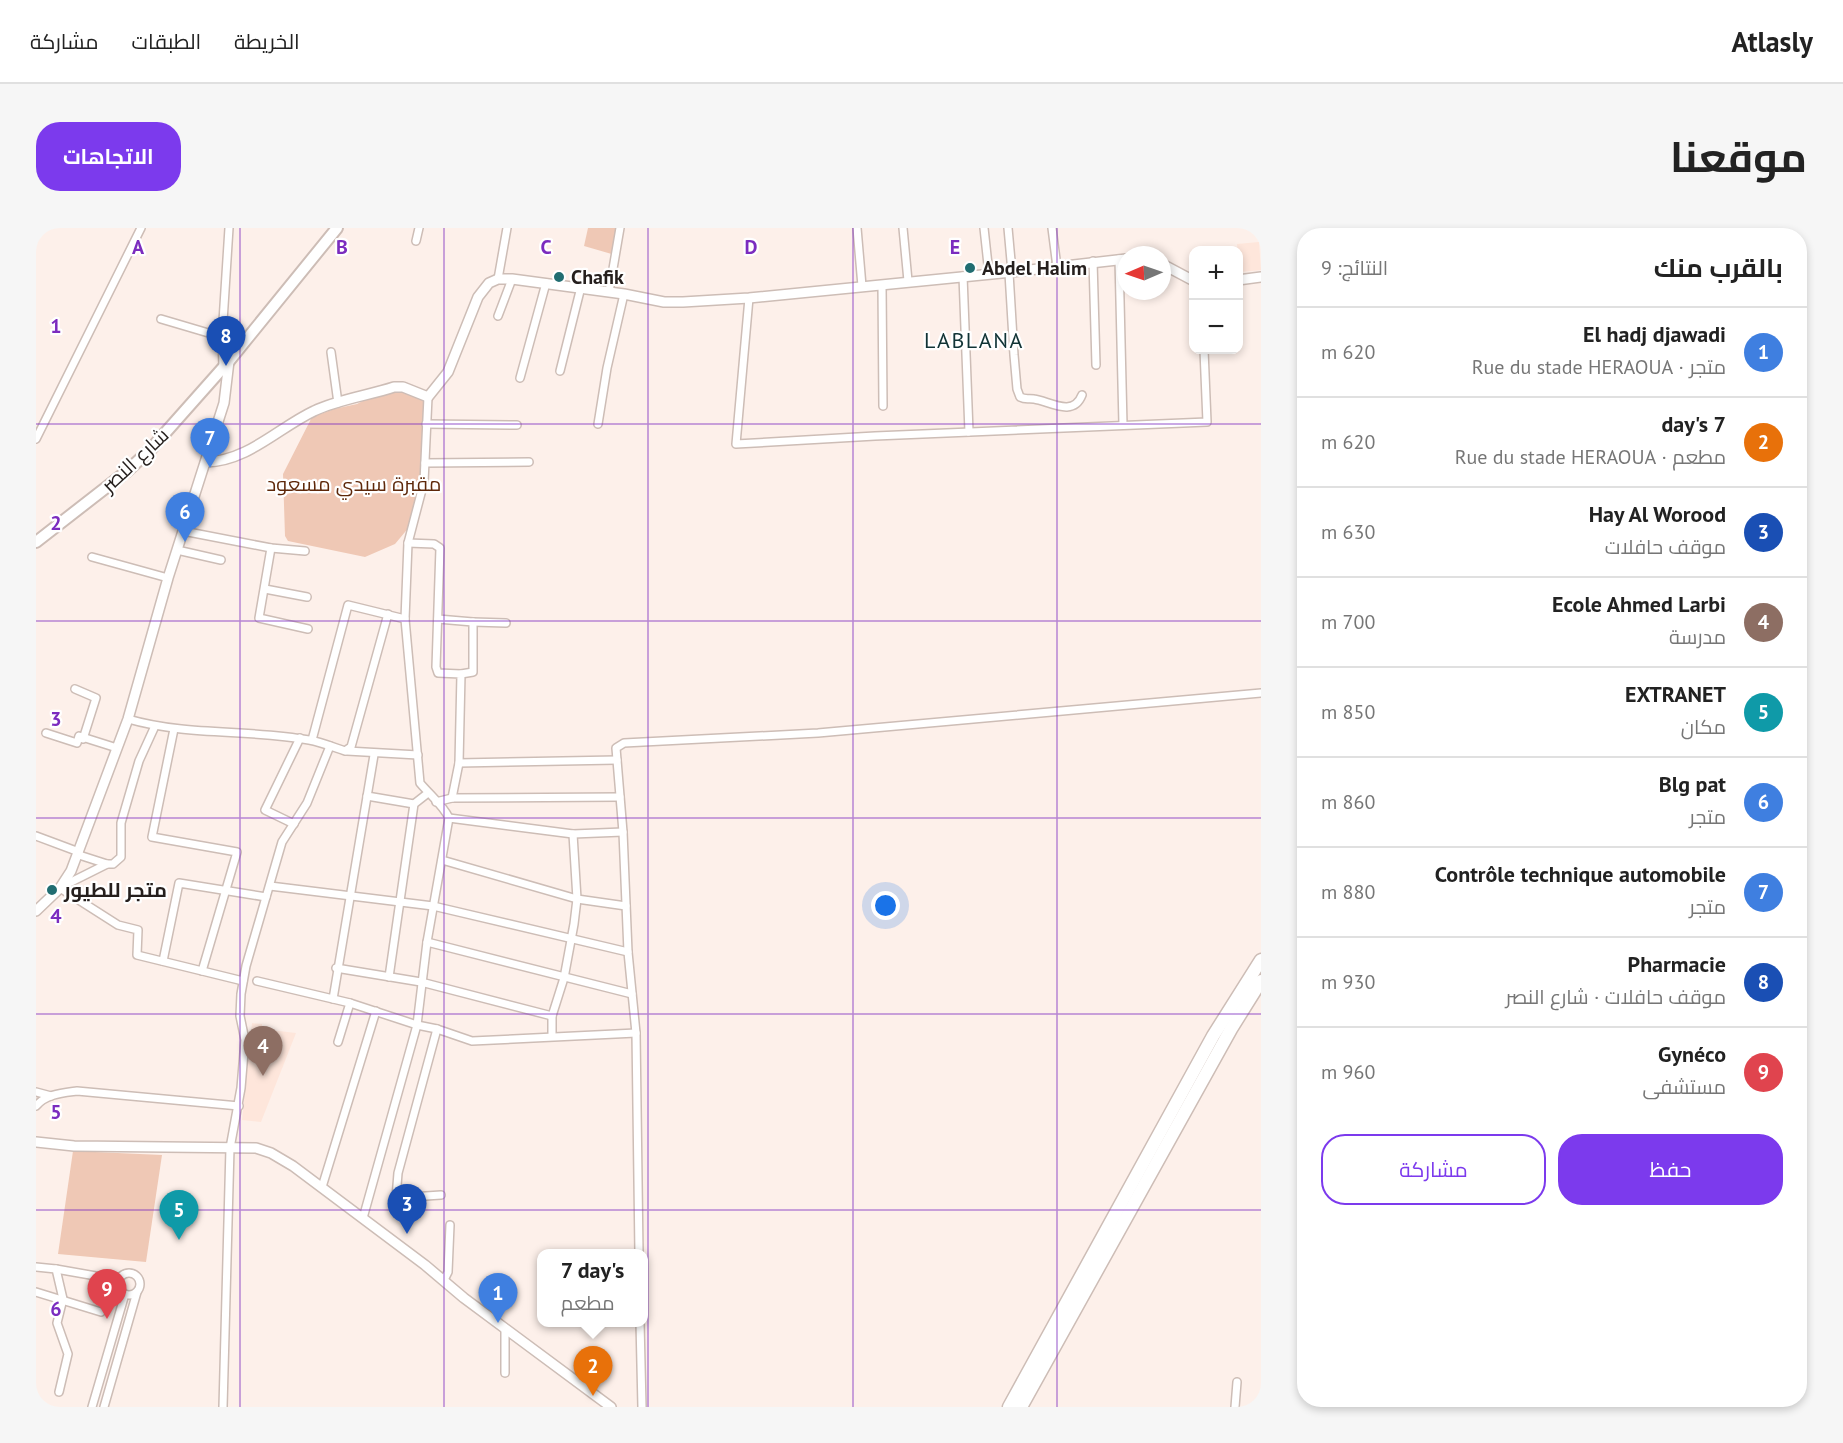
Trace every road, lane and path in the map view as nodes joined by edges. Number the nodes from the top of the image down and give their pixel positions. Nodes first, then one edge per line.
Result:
1 (141, 228) edge
2 (229, 228) edge
3 (337, 228) edge
4 (419, 228) edge
5 (507, 228) edge
6 (620, 228) edge
7 (857, 228) edge
8 (903, 228) edge
9 (984, 228) edge
10 (1008, 228) edge
11 (1052, 228) edge
12 (416, 240) dead end
13 (1117, 259) edge
14 (1093, 261) junction
15 (1056, 267) junction
16 (1171, 269) edge
17 (1011, 272) junction
18 (989, 274) junction
19 (963, 276) junction
20 (1261, 277) edge
21 (1189, 278) edge
22 (498, 279) junction
23 (512, 279) junction
24 (1243, 279) edge
25 (908, 281) junction
26 (546, 283) junction
27 (882, 285) junction
28 (862, 286) junction
29 (581, 287) junction
30 (609, 291) junction
31 (624, 294) junction
32 (749, 298) junction
33 (1123, 300) edge
34 (498, 316) dead end
35 (161, 319) dead end
36 (222, 337) junction
37 (331, 352) dead end
38 (1204, 354) edge
39 (226, 364) junction
40 (1096, 365) dead end
41 (560, 371) dead end
42 (520, 378) dead end
43 (1082, 396) dead end
44 (428, 397) junction
45 (338, 404) junction
46 (883, 406) dead end
47 (426, 424) junction
48 (598, 424) dead end
49 (517, 425) dead end
50 (1123, 425) junction
51 (969, 432) junction
52 (36, 439) edge
53 (206, 462) junction
54 (528, 462) dead end
55 (425, 463) junction
56 (183, 531) junction
57 (36, 542) edge
58 (408, 543) junction
59 (272, 548) junction
60 (177, 550) junction
61 (305, 551) dead end
62 (93, 557) dead end
63 (221, 560) dead end
64 (168, 578) junction
65 (265, 589) junction
66 (307, 597) dead end
67 (388, 614) junction
68 (405, 619) junction
69 (438, 619) junction
70 (473, 622) junction
71 (506, 623) dead end
72 (308, 629) dead end
73 (461, 674) junction
74 (75, 689) dead end
75 (1261, 693) edge
76 (128, 719) junction
77 (155, 726) junction
78 (174, 729) junction
79 (46, 733) dead end
80 (300, 738) junction
81 (83, 739) junction
82 (312, 740) junction
83 (330, 746) junction
84 (117, 748) junction
85 (345, 751) junction
86 (374, 755) dead end
87 (418, 755) junction
88 (616, 760) junction
89 (459, 763) junction
90 (428, 793) junction
91 (367, 796) junction
92 (620, 797) junction
93 (452, 798) junction
94 (436, 802) junction
95 (414, 804) junction
96 (449, 818) junction
97 (294, 824) junction
98 (623, 832) junction
99 (573, 834) junction
100 (36, 836) edge
101 (79, 854) junction
102 (442, 860) junction
103 (107, 864) junction
104 (270, 886) junction
105 (60, 888) junction
106 (227, 891) junction
107 (350, 896) junction
108 (266, 897) junction
109 (577, 898) junction
110 (400, 902) junction
111 (433, 906) junction
112 (626, 906) junction
113 (36, 911) edge
114 (572, 938) junction
115 (427, 942) junction
116 (628, 952) junction
117 (1261, 960) edge
118 (163, 962) junction
119 (337, 968) junction
120 (202, 971) junction
121 (389, 977) junction
122 (564, 978) junction
123 (243, 981) junction
124 (257, 981) dead end
125 (1261, 981) edge
126 (421, 982) junction
127 (632, 994) junction
128 (333, 999) junction
129 (350, 1003) junction
130 (376, 1011) junction
131 (552, 1016) junction
132 (417, 1025) junction
133 (437, 1029) junction
134 (636, 1033) junction
135 (552, 1036) junction
136 (338, 1042) dead end
137 (36, 1092) edge
138 (51, 1096) junction
139 (36, 1106) edge
140 (239, 1106) junction
141 (36, 1142) edge
142 (230, 1148) junction
143 (322, 1187) junction
144 (441, 1194) dead end
145 (363, 1218) junction
146 (450, 1225) dead end
147 (639, 1249) edge
148 (36, 1267) edge
149 (56, 1269) junction
150 (119, 1280) junction
151 (444, 1280) junction
152 (36, 1292) edge
153 (137, 1292) junction
154 (125, 1294) junction
155 (63, 1299) junction
156 (101, 1312) dead end
157 (640, 1327) edge
158 (505, 1328) junction
159 (1048, 1357) junction
160 (505, 1373) dead end
161 (1237, 1382) dead end
162 (60, 1392) dead end
163 (1017, 1393) junction
164 (92, 1407) edge
165 (105, 1407) edge
166 (223, 1407) edge
167 (611, 1407) edge
168 (642, 1407) edge
169 (1002, 1407) edge
170 (1009, 1407) edge
171 (1021, 1407) edge
172 (1030, 1407) edge
173 (1235, 1407) edge

1 - 52 street
2 - 36 street
3 - 39 main road, شارع النصر
4 - 12 street
5 - 22 street
6 - 30 street
7 - 28 street
8 - 25 street
9 - 18 street
10 - 17 street
11 - 15 street
13 - 14 street
14 - 15 street
14 - 40 street
15 - 17 street
16 - 21 street
17 - 18 street
17 - 43 street
18 - 19 street
19 - 25 street
19 - 51 street
20 - 24 street
22 - 23 street
22 - 44 street
23 - 26 street
23 - 34 street
25 - 27 street
26 - 29 street
26 - 42 street
27 - 28 street
27 - 46 street
28 - 32 street
29 - 30 street
29 - 41 street
30 - 31 street
31 - 32 street
31 - 48 street
32 - 51 street
33 - 50 street
35 - 36 street
36 - 39 street
37 - 45 street
38 - 50 street
39 - 53 street
39 - 57 main road, شارع النصر
44 - 45 street
44 - 47 street
45 - 53 street
47 - 49 street
47 - 55 street
50 - 51 street
53 - 56 street
54 - 55 street
55 - 58 street
56 - 59 street
56 - 60 street
58 - 68 street
58 - 69 street
59 - 61 street
59 - 65 street
60 - 63 street
60 - 64 street
62 - 64 street
64 - 76 street
65 - 66 street
65 - 72 street
67 - 68 street
67 - 82 street
67 - 85 street
68 - 87 street
69 - 70 street
69 - 73 street
70 - 71 street
70 - 73 street
73 - 89 street
74 - 81 street
75 - 88 street
76 - 77 street
76 - 84 street
77 - 78 street
77 - 103 street
78 - 80 street
78 - 106 street
79 - 81 street
80 - 82 street
80 - 97 street
81 - 84 street
82 - 83 street
83 - 85 street
83 - 97 street
84 - 101 street
85 - 87 street
86 - 91 street
87 - 90 street
88 - 89 street
88 - 92 street
89 - 93 street
90 - 94 street
90 - 95 street
91 - 95 street
91 - 107 street
92 - 93 street
92 - 98 street
93 - 94 street
94 - 96 street
95 - 110 street
96 - 99 street
96 - 102 street
97 - 104 street
98 - 99 street
98 - 112 street
99 - 109 street
100 - 101 street
101 - 103 street
101 - 105 street
102 - 109 street
102 - 111 street
103 - 105 street
104 - 107 street
104 - 108 street
105 - 113 street
105 - 118 street
106 - 108 street
106 - 118 street
106 - 120 street
107 - 110 street
107 - 119 street
108 - 123 street
109 - 112 street
109 - 114 street
110 - 111 street
110 - 121 street
111 - 114 street
111 - 115 street
112 - 116 street
114 - 116 street
114 - 122 street
115 - 122 street
115 - 126 street
116 - 127 street
117 - 163 highway
118 - 120 street
119 - 121 street
119 - 128 street
120 - 123 street
121 - 126 street
122 - 127 street
122 - 131 street
123 - 140 street
124 - 128 street
125 - 159 highway
126 - 131 street
126 - 132 street
127 - 134 street
128 - 129 street
129 - 130 street
129 - 136 street
130 - 132 street
130 - 143 street
131 - 135 street
132 - 133 street
132 - 145 street
133 - 135 street
133 - 144 street
134 - 135 street
134 - 147 street
137 - 138 street
138 - 139 street
138 - 140 street
140 - 142 street
141 - 142 street
142 - 143 street
142 - 166 street
143 - 145 street
145 - 151 street
146 - 151 street
148 - 149 street
149 - 150 street
149 - 155 street
150 - 153 street
150 - 154 street
151 - 158 street
152 - 155 street
153 - 154 street
153 - 165 street
154 - 164 street
155 - 156 street
155 - 162 street
157 - 168 street
158 - 160 street
158 - 167 street
159 - 171 highway
159 - 172 highway
161 - 173 street
163 - 169 highway
163 - 170 highway

